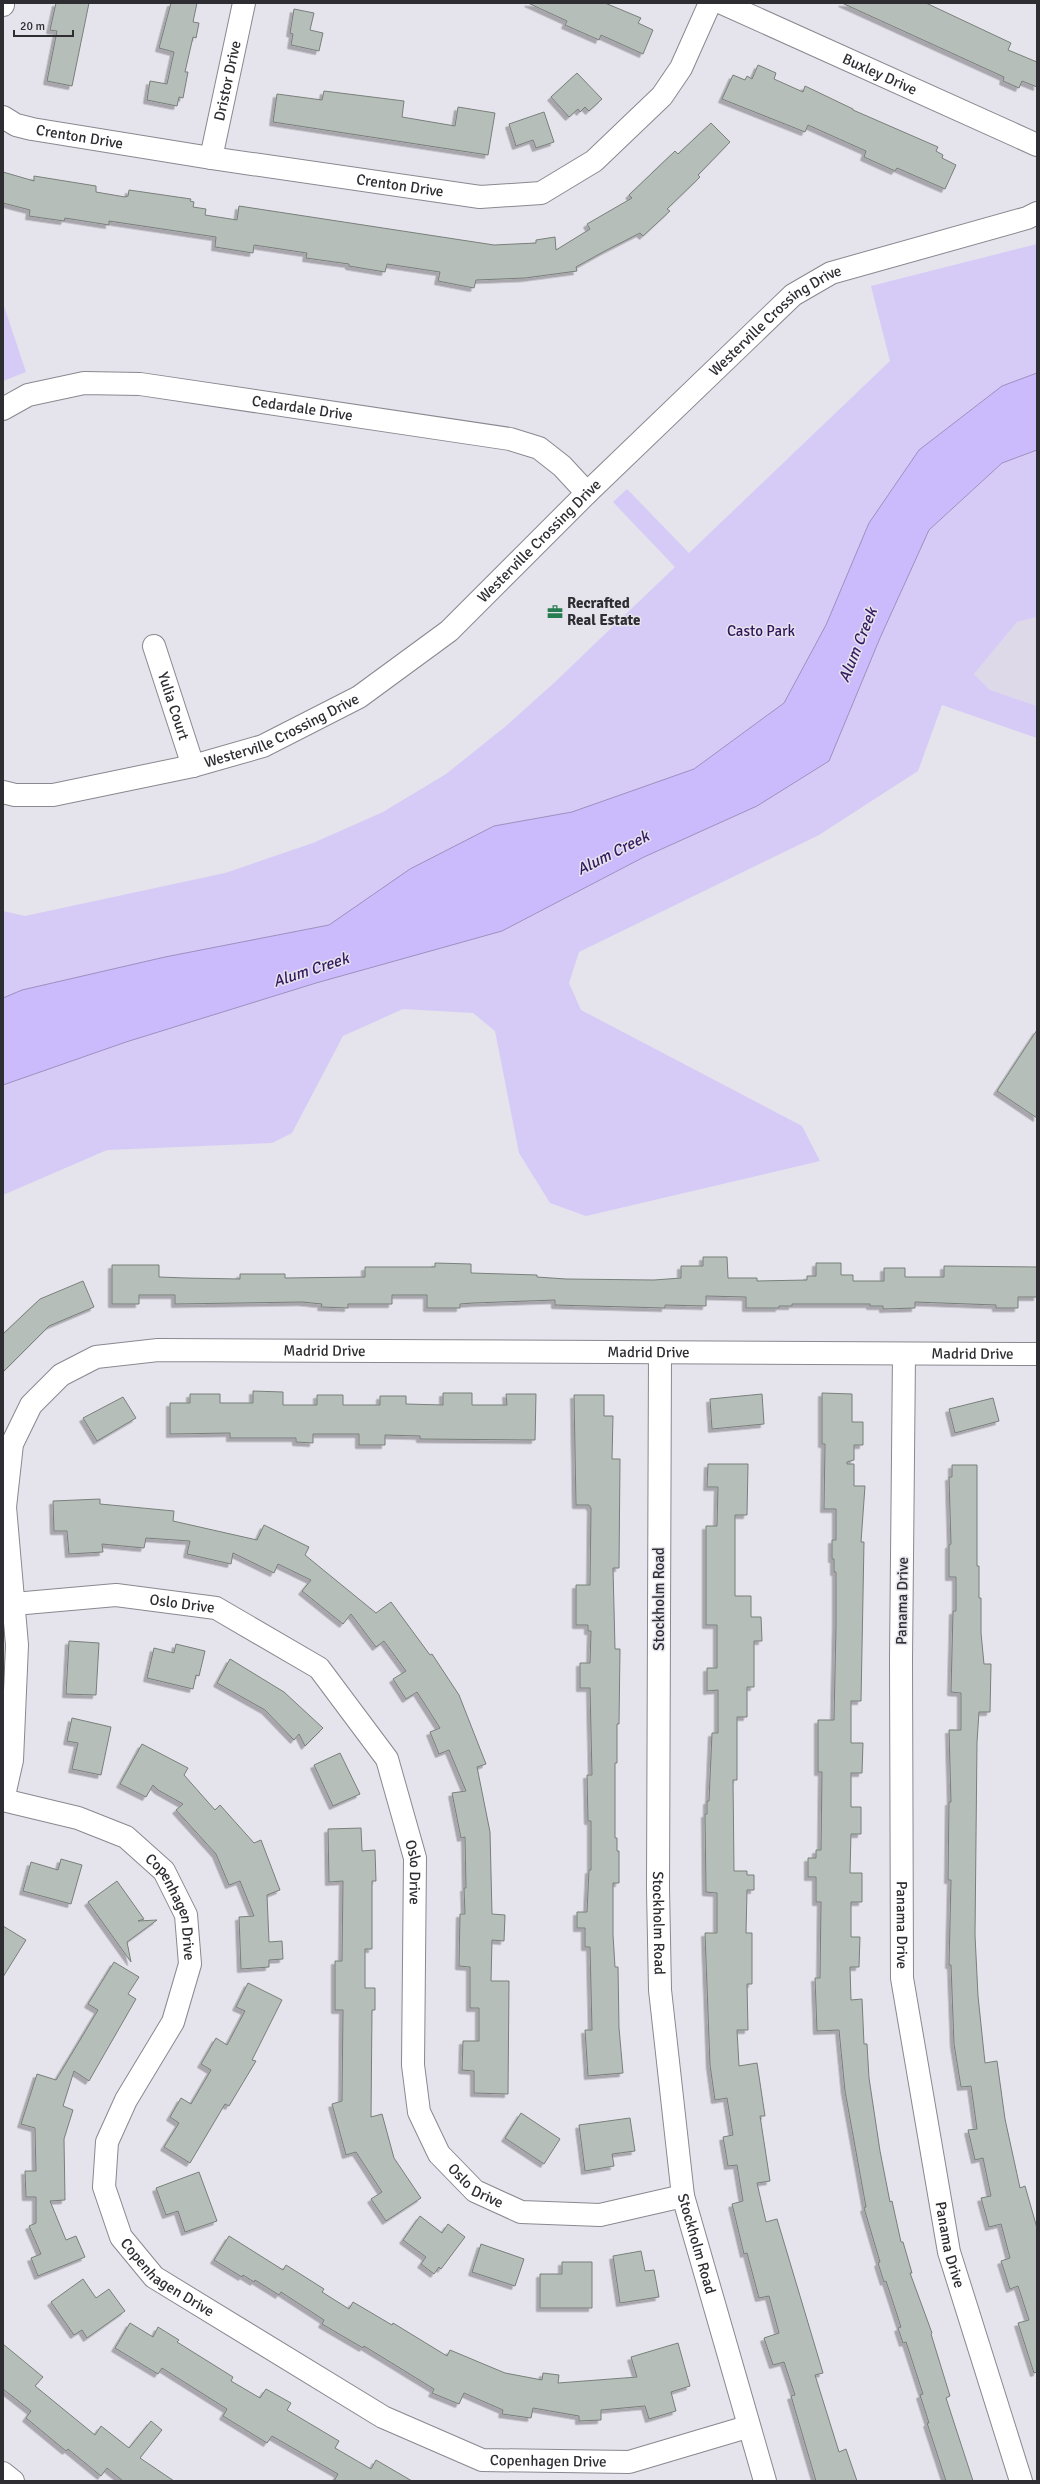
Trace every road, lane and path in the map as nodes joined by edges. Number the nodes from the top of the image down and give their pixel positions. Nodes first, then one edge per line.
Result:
1 (244, 3) edge
2 (710, 3) edge
3 (722, 3) edge
4 (3, 117) edge
5 (1037, 145) edge
6 (211, 158) junction
7 (1037, 213) edge
8 (3, 409) edge
9 (587, 492) junction
10 (154, 646) dead end
11 (193, 766) junction
12 (3, 792) edge
13 (660, 1353) junction
14 (904, 1354) junction
15 (1037, 1354) edge
16 (14, 1604) junction
17 (3, 1800) edge
18 (683, 2196) junction
19 (747, 2427) junction
20 (3, 2473) edge
21 (13, 2481) edge
22 (765, 2481) edge
23 (1021, 2481) edge

1 - 6 street, Dristor Drive
2 - 6 street, Crenton Drive
3 - 5 street, Buxley Drive
4 - 6 street, Crenton Drive
7 - 9 street, Westerville Crossing Drive
8 - 9 street, Cedardale Drive
9 - 11 street, Westerville Crossing Drive
10 - 11 street, Yulia Court
11 - 12 street, Westerville Crossing Drive
13 - 14 street, Madrid Drive
13 - 16 street, Madrid Drive
13 - 18 street, Stockholm Road
14 - 15 street, Madrid Drive
14 - 23 street, Panama Drive
16 - 17 street, Madrid Drive
16 - 18 street, Oslo Drive
17 - 19 street, Copenhagen Drive
18 - 19 street, Stockholm Road
19 - 22 street, Stockholm Road
20 - 21 street

